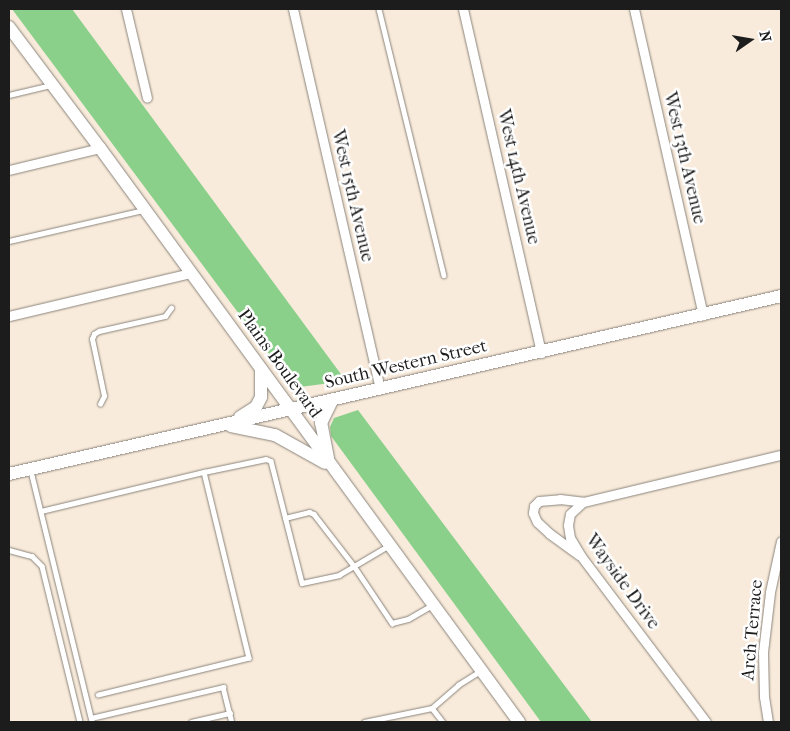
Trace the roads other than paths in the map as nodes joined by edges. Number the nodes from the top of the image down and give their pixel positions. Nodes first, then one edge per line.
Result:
1 (126, 9) edge
2 (293, 9) edge
3 (379, 9) edge
4 (463, 9) edge
5 (634, 9) edge
6 (9, 27) edge
7 (52, 85) junction
8 (9, 95) edge
9 (147, 98) dead end
10 (100, 148) junction
11 (9, 170) edge
12 (144, 210) junction
13 (9, 241) edge
14 (191, 273) junction
15 (444, 275) dead end
16 (781, 296) edge
17 (171, 308) dead end
18 (703, 315) junction
19 (9, 316) edge
20 (541, 352) junction
21 (261, 369) junction
22 (380, 390) junction
23 (332, 400) junction
24 (100, 404) dead end
25 (290, 409) junction
26 (224, 425) junction
27 (781, 455) edge
28 (331, 467) junction
29 (30, 469) junction
30 (204, 472) junction
31 (9, 474) edge
32 (583, 502) junction
33 (41, 510) junction
34 (285, 518) junction
35 (781, 541) edge
36 (390, 546) junction
37 (9, 550) edge
38 (581, 556) junction
39 (354, 566) junction
40 (433, 604) junction
41 (481, 670) junction
42 (98, 695) dead end
43 (432, 708) junction
44 (230, 713) junction
45 (91, 720) edge
46 (80, 722) edge
47 (192, 722) edge
48 (232, 722) edge
49 (364, 722) edge
50 (443, 722) edge
51 (519, 722) edge
52 (706, 722) edge
53 (768, 722) edge

1 - 9 street
2 - 22 street, West 15th Avenue
3 - 15 lane
4 - 20 street, West 14th Avenue
5 - 18 street, West 13th Avenue
6 - 7 main road, Plains Boulevard
7 - 8 lane
7 - 10 main road, Plains Boulevard
10 - 11 street
10 - 12 main road, Plains Boulevard
12 - 13 lane
12 - 14 main road, Plains Boulevard
14 - 19 street
14 - 21 main road, Plains Boulevard
16 - 18 main road, South Western Street
17 - 24 lane
18 - 20 main road, South Western Street
20 - 22 main road, South Western Street
21 - 25 main road, Plains Boulevard
21 - 26 main road
22 - 23 main road, South Western Street
23 - 25 main road, South Western Street
23 - 28 main road
25 - 26 main road, South Western Street
25 - 28 main road, Plains Boulevard
26 - 28 main road
26 - 29 main road, South Western Street
27 - 32 street
28 - 36 main road, Plains Boulevard
29 - 31 main road, South Western Street
29 - 33 lane
30 - 33 lane
30 - 34 lane
30 - 42 lane
32 - 38 street, Wayside Drive
32 - 38 street
33 - 45 lane
34 - 39 lane
34 - 39 lane
35 - 53 street, Arch Terrace
36 - 39 lane
36 - 40 main road, Plains Boulevard
37 - 46 lane
38 - 52 street, Wayside Drive
39 - 40 lane
40 - 41 main road, Plains Boulevard
41 - 43 lane
41 - 51 main road, Plains Boulevard
43 - 49 lane
43 - 50 lane
44 - 45 lane
44 - 47 lane
44 - 48 lane

